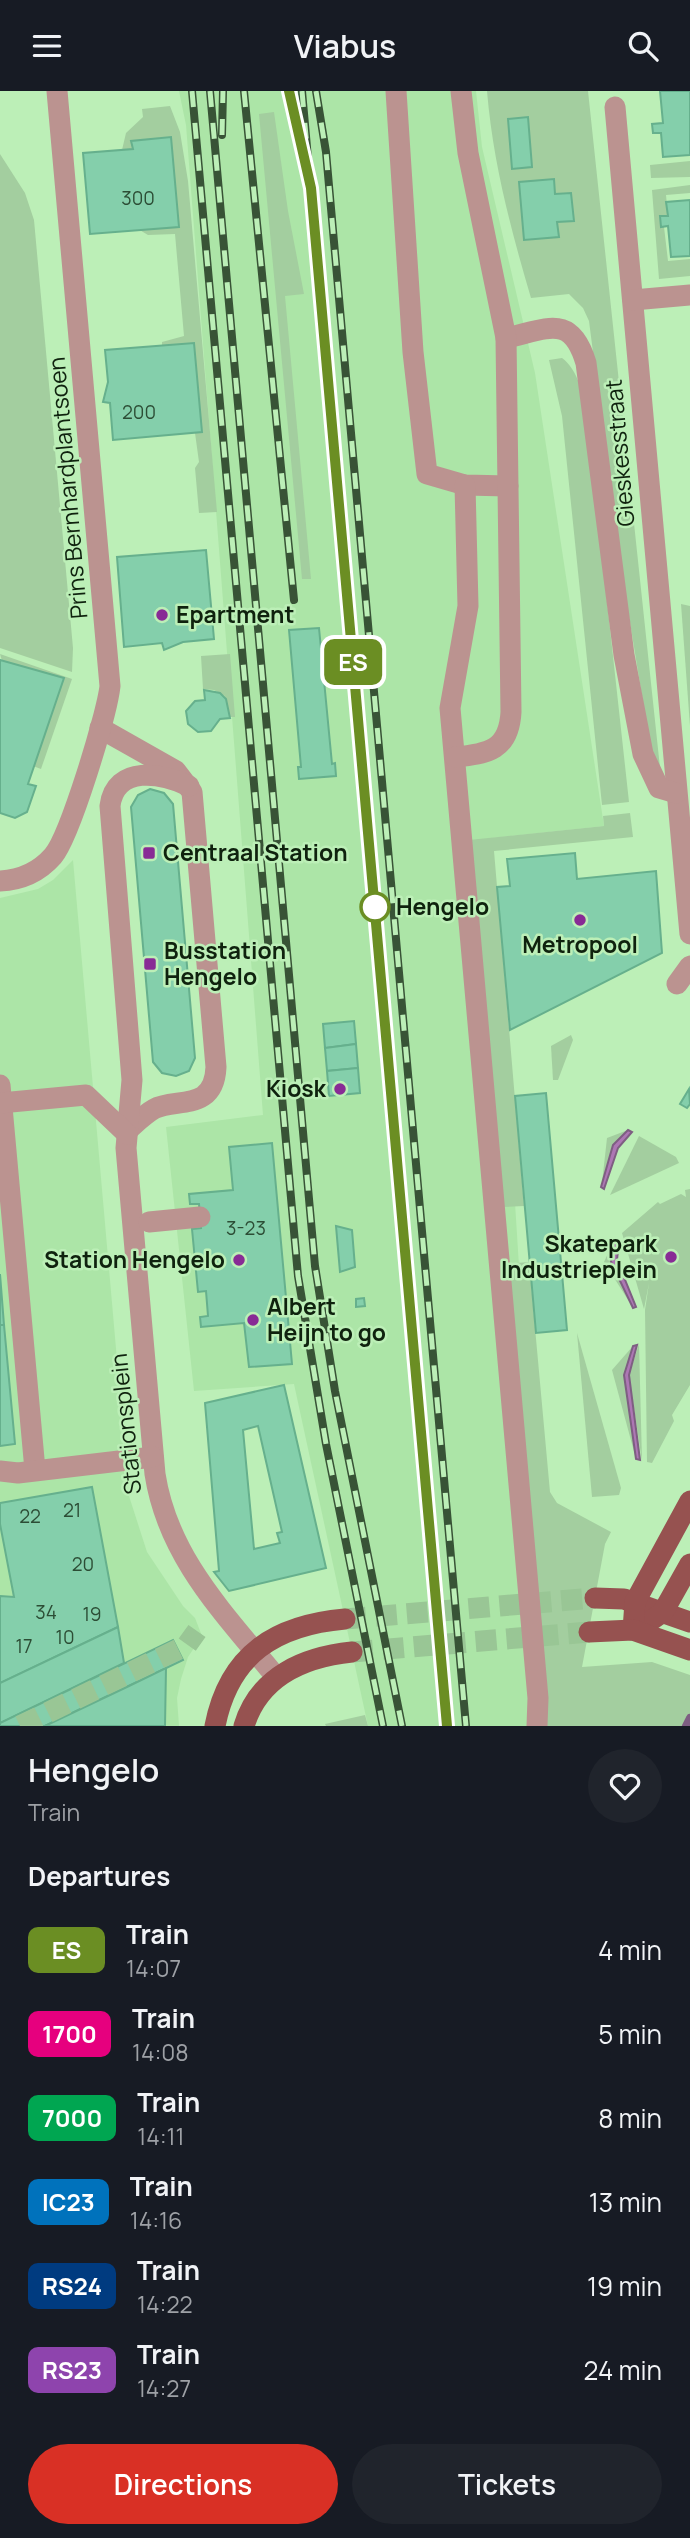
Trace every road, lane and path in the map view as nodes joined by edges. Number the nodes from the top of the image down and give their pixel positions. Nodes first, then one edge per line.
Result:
1 (57, 91) edge
2 (396, 91) edge
3 (461, 91) edge
4 (615, 107) dead end
5 (690, 295) edge
6 (633, 300) junction
7 (506, 338) junction
8 (465, 485) junction
9 (508, 486) junction
10 (100, 728) junction
11 (127, 742) junction
12 (455, 757) junction
13 (140, 775) junction
14 (189, 786) junction
15 (676, 793) junction
16 (0, 881) edge
17 (690, 934) edge
18 (690, 966) edge
19 (677, 984) dead end
20 (132, 1080) junction
21 (1, 1097) edge
22 (156, 1107) junction
23 (127, 1132) junction
24 (200, 1217) dead end
25 (149, 1222) dead end
26 (153, 1457) junction
27 (35, 1470) junction
28 (0, 1472) edge
29 (690, 1500) edge
30 (690, 1565) edge
31 (595, 1598) tunnel mouth
32 (635, 1602) junction
33 (663, 1612) junction
34 (345, 1619) tunnel mouth
35 (690, 1622) edge
36 (633, 1630) junction
37 (589, 1632) tunnel mouth
38 (254, 1650) junction
39 (690, 1650) edge
40 (352, 1653) tunnel mouth
41 (276, 1677) junction
42 (215, 1726) edge
43 (244, 1726) edge
44 (537, 1726) edge

1 - 10 street, Prins Bernhardplantsoen
2 - 8 street
3 - 7 street
4 - 6 street, Gieskesstraat
5 - 6 street
6 - 15 street, Gieskesstraat
7 - 9 street
7 - 15 street, Gieskesstraat
8 - 9 street
8 - 12 street
9 - 12 street
10 - 11 street
10 - 16 street, Prins Bernhardplantsoen
11 - 13 street
11 - 14 street
12 - 44 street
13 - 14 street
13 - 20 street, Stationsplein
14 - 22 street
15 - 17 street, Gieskesstraat
18 - 19 street
20 - 22 street
20 - 23 street, Stationsplein
21 - 23 street
21 - 27 street
22 - 23 street
23 - 26 street, Stationsplein
24 - 25 street
26 - 27 street
26 - 38 street, Stationsplein
27 - 28 street
29 - 32 main road
30 - 33 main road
31 - 32 main road
32 - 33 main road
32 - 36 main road
33 - 35 main road
33 - 36 main road
34 - 38 main road
36 - 37 main road
36 - 39 main road
38 - 41 street, Stationsplein
38 - 42 main road
40 - 41 main road
41 - 43 main road

